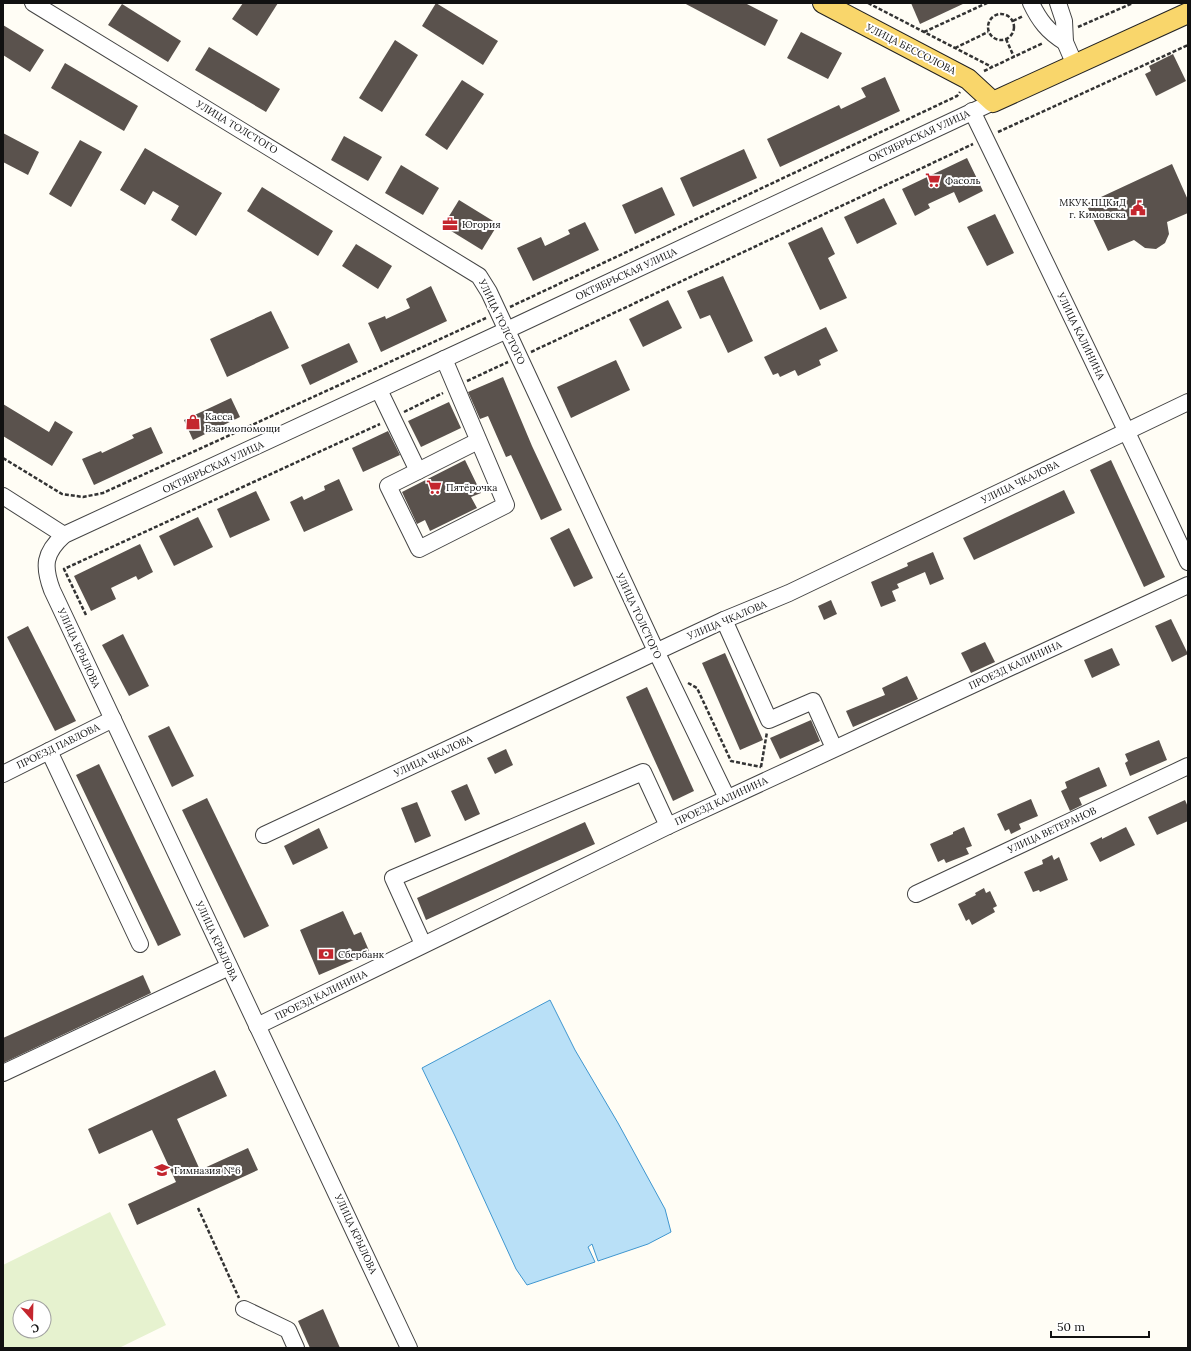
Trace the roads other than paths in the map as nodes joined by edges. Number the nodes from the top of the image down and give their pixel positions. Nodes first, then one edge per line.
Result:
1 (34, 3) edge
2 (823, 3) edge
3 (1058, 3) edge
4 (1029, 9) edge
5 (1188, 13) edge
6 (1062, 37) junction
7 (1076, 65) junction
8 (993, 102) junction
9 (972, 111) junction
10 (507, 330) junction
11 (444, 359) junction
12 (378, 390) junction
13 (1188, 402) edge
14 (1127, 430) junction
15 (478, 441) junction
16 (418, 471) junction
17 (3, 496) edge
18 (64, 535) junction
19 (1188, 562) edge
20 (1188, 585) edge
21 (724, 620) junction
22 (656, 651) junction
23 (113, 719) junction
24 (834, 748) junction
25 (49, 751) junction
26 (1188, 766) edge
27 (3, 774) edge
28 (727, 798) junction
29 (668, 826) junction
30 (264, 835) dead end
31 (916, 894) dead end
32 (140, 944) dead end
33 (423, 944) junction
34 (229, 967) junction
35 (257, 1026) junction
36 (3, 1073) edge
37 (244, 1309) road end
38 (296, 1348) edge
39 (409, 1348) edge

1 - 10 street, УЛИЦА ТОЛСТОГО
2 - 8 main road, УЛИЦА БЕССОЛОВА
3 - 6 street
4 - 6 street
5 - 7 main road, ОКТЯБРЬСКАЯ УЛИЦА
6 - 7 street
7 - 8 main road, ОКТЯБРЬСКАЯ УЛИЦА
8 - 9 street, ОКТЯБРЬСКАЯ УЛИЦА
9 - 10 street, ОКТЯБРЬСКАЯ УЛИЦА
9 - 14 street, УЛИЦА КАЛИНИНА
10 - 11 street, ОКТЯБРЬСКАЯ УЛИЦА
10 - 22 street, УЛИЦА ТОЛСТОГО
11 - 12 street, ОКТЯБРЬСКАЯ УЛИЦА
11 - 15 street
12 - 16 street
12 - 18 street, ОКТЯБРЬСКАЯ УЛИЦА
13 - 14 street, УЛИЦА ЧКАЛОВА
14 - 19 street, УЛИЦА КАЛИНИНА
14 - 21 street, УЛИЦА ЧКАЛОВА
15 - 16 street
15 - 16 street
17 - 18 street
18 - 23 street, УЛИЦА КРЫЛОВА
20 - 24 street, ПРОЕЗД КАЛИНИНА
21 - 22 street, УЛИЦА ЧКАЛОВА
21 - 24 street
22 - 28 street, УЛИЦА ТОЛСТОГО
22 - 30 street, УЛИЦА ЧКАЛОВА
23 - 25 street, ПРОЕЗД ПАВЛОВА
23 - 34 street, УЛИЦА КРЫЛОВА
24 - 28 street, ПРОЕЗД КАЛИНИНА
25 - 27 street, ПРОЕЗД ПАВЛОВА
25 - 32 street
26 - 31 street, УЛИЦА ВЕТЕРАНОВ
28 - 29 street, ПРОЕЗД КАЛИНИНА
29 - 33 street, ПРОЕЗД КАЛИНИНА
29 - 33 street
33 - 35 street, ПРОЕЗД КАЛИНИНА
34 - 35 street, УЛИЦА КРЫЛОВА
34 - 36 street
35 - 39 street, УЛИЦА КРЫЛОВА
37 - 38 street

